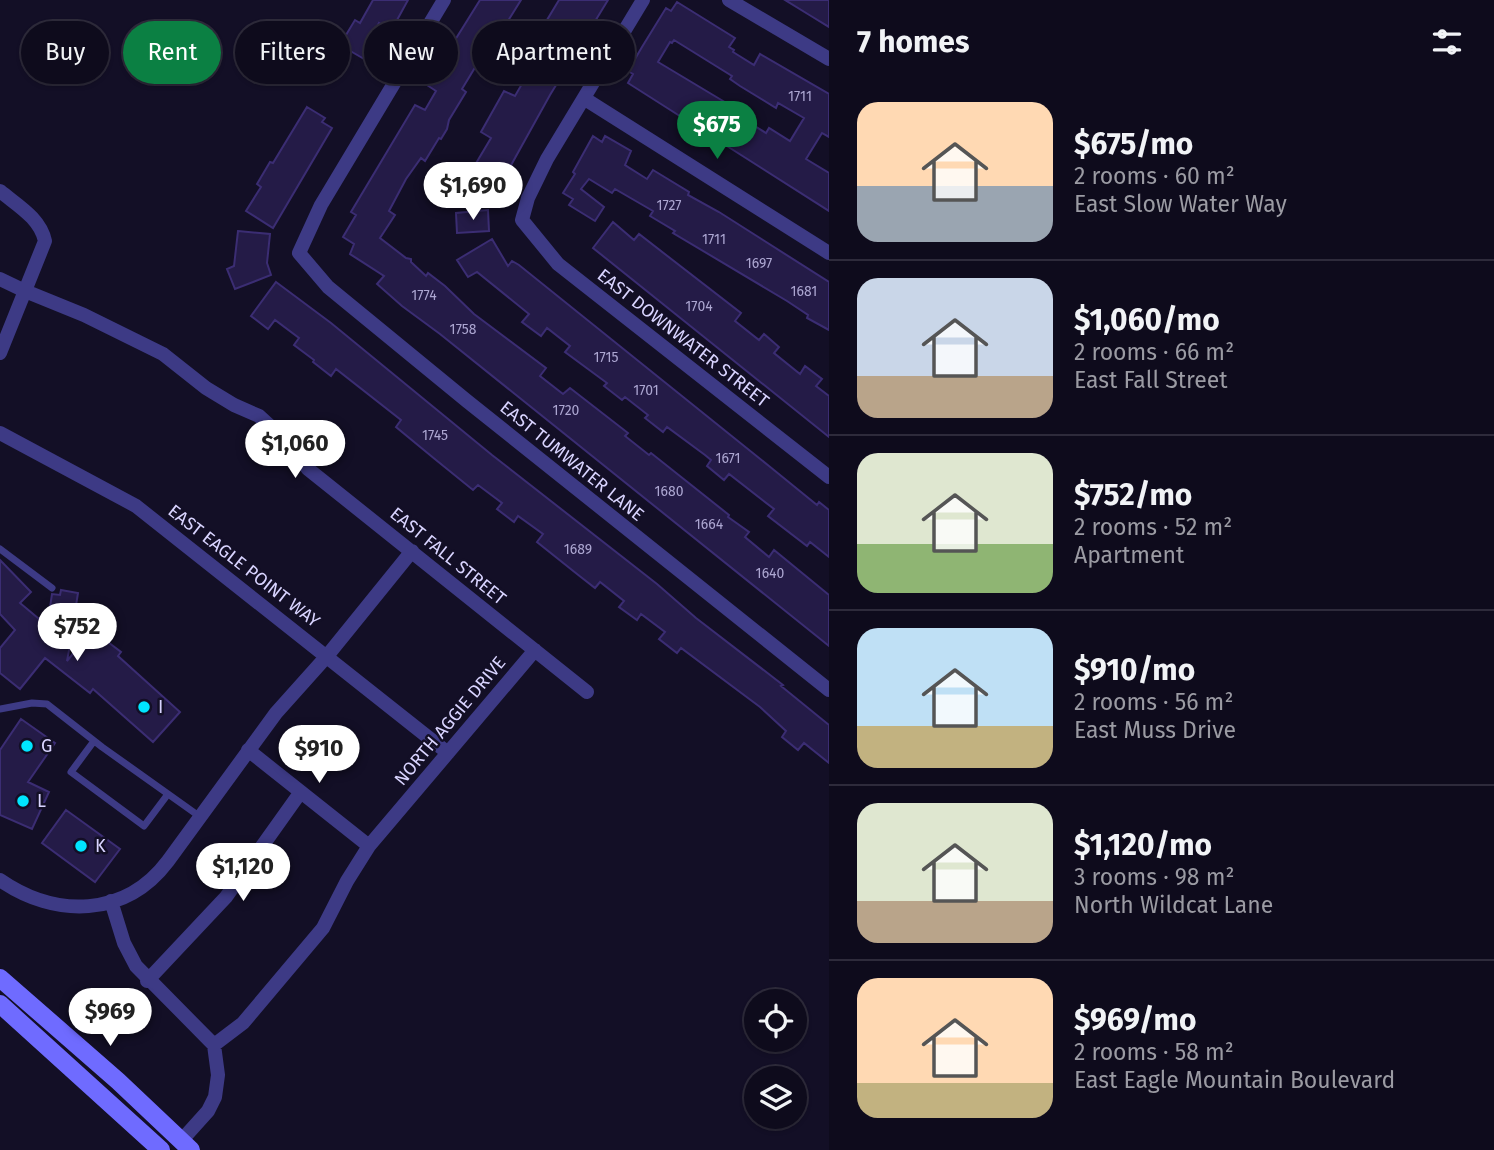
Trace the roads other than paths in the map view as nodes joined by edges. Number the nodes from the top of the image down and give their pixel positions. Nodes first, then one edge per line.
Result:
1 (444, 0) edge
2 (643, 0) edge
3 (729, 0) edge
4 (829, 59) edge
5 (585, 99) junction
6 (0, 191) edge
7 (829, 253) edge
8 (0, 279) edge
9 (25, 292) junction
10 (0, 352) edge
11 (0, 433) edge
12 (829, 477) edge
13 (0, 550) edge
14 (412, 551) junction
15 (52, 588) dead end
16 (535, 650) junction
17 (327, 656) junction
18 (829, 690) edge
19 (587, 692) dead end
20 (0, 709) edge
21 (94, 741) junction
22 (248, 750) junction
23 (448, 753) junction
24 (300, 793) junction
25 (168, 794) junction
26 (199, 816) junction
27 (369, 846) junction
28 (0, 880) edge
29 (118, 898) junction
30 (0, 978) edge
31 (147, 981) junction
32 (0, 1004) edge
33 (214, 1045) junction
34 (186, 1145) edge
35 (161, 1150) edge

1 - 18 street, EAST TUMWATER LANE
2 - 5 street
3 - 4 street
5 - 7 street
5 - 12 street, EAST DOWNWATER STREET
6 - 9 street
8 - 9 street, EAST FALL STREET
9 - 10 street
9 - 14 street, EAST FALL STREET
11 - 17 street, EAST EAGLE POINT WAY
13 - 15 lane
14 - 16 street, EAST FALL STREET
14 - 17 street
16 - 19 street, EAST FALL STREET
16 - 23 street, NORTH AGGIE DRIVE
17 - 22 street
17 - 23 street, EAST EAGLE POINT WAY
20 - 21 lane
21 - 25 lane
21 - 25 lane
22 - 24 street
22 - 26 street
23 - 27 street, NORTH AGGIE DRIVE
24 - 27 street
24 - 31 street
25 - 26 lane
26 - 29 street
27 - 33 street, NORTH AGGIE DRIVE
28 - 29 street
29 - 31 street
30 - 34 street
31 - 33 street
32 - 35 street
33 - 34 street

